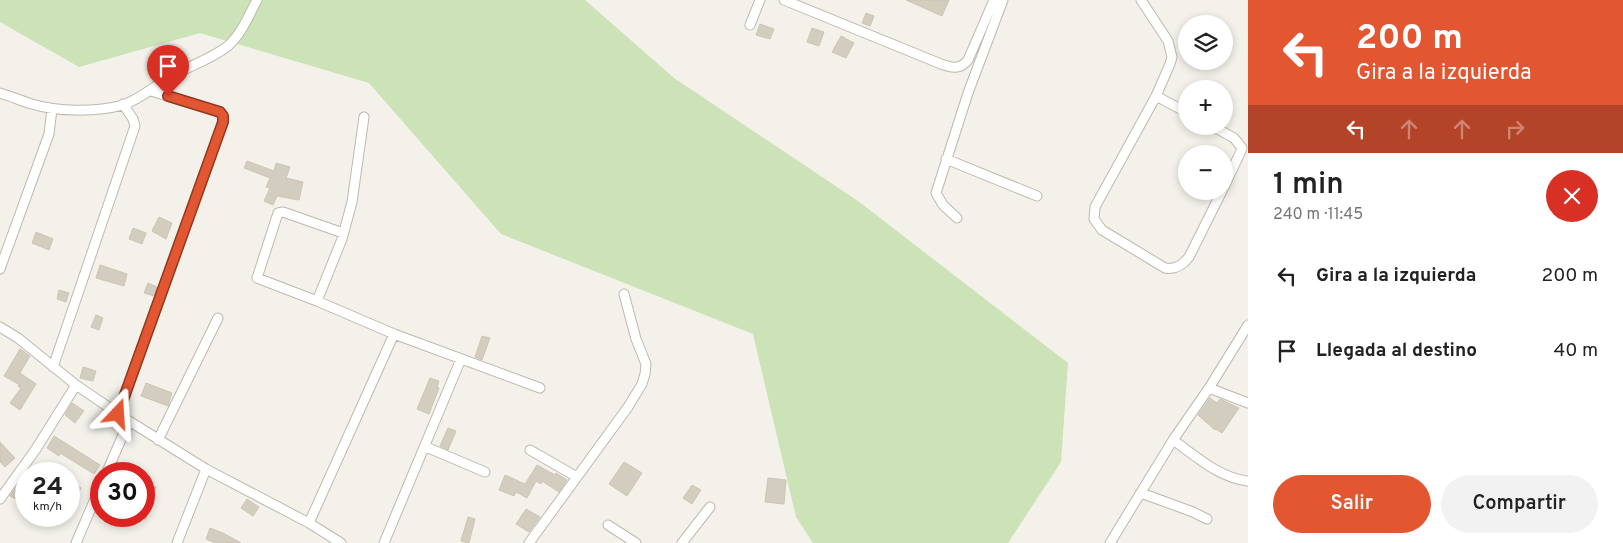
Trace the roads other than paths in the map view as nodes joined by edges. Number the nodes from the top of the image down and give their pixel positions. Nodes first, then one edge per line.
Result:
1 (257, 0) edge
2 (760, 0) edge
3 (784, 0) edge
4 (995, 0) edge
5 (1141, 0) edge
6 (750, 25) dead end
7 (151, 91) junction
8 (0, 92) edge
9 (1156, 96) junction
10 (123, 104) junction
11 (1178, 108) edge
12 (52, 109) junction
13 (364, 117) dead end
14 (1228, 135) edge
15 (946, 160) junction
16 (1233, 168) edge
17 (1037, 196) dead end
18 (1218, 200) edge
19 (957, 218) dead end
20 (343, 233) junction
21 (0, 269) edge
22 (624, 294) dead end
23 (317, 301) junction
24 (218, 318) dead end
25 (1248, 325) edge
26 (0, 327) edge
27 (394, 334) junction
28 (1245, 337) edge
29 (461, 359) junction
30 (53, 366) junction
31 (76, 385) junction
32 (540, 388) dead end
33 (1209, 388) junction
34 (1248, 403) edge
35 (118, 414) junction
36 (128, 421) junction
37 (158, 440) junction
38 (1173, 440) junction
39 (426, 447) junction
40 (530, 450) dead end
41 (111, 462) edge
42 (206, 469) junction
43 (485, 472) dead end
44 (577, 477) junction
45 (1248, 481) edge
46 (1141, 493) junction
47 (0, 499) edge
48 (710, 507) dead end
49 (90, 511) edge
50 (1207, 519) dead end
51 (309, 523) junction
52 (608, 525) dead end
53 (76, 543) edge
54 (177, 543) edge
55 (341, 543) edge
56 (384, 543) edge
57 (529, 543) edge
58 (636, 543) edge
59 (682, 543) edge
60 (1112, 543) edge

1 - 7 street
2 - 6 street
3 - 4 street
4 - 15 street
5 - 9 street
7 - 10 street
7 - 35 street
8 - 12 street
9 - 11 street
9 - 18 street
10 - 12 street
10 - 30 street
12 - 21 street
13 - 20 street
14 - 16 street
15 - 17 street
15 - 19 street
20 - 23 street
20 - 23 street
22 - 44 street
23 - 27 street
24 - 37 street
25 - 28 street
26 - 30 street
27 - 29 street
27 - 51 street
28 - 33 street
29 - 32 street
29 - 39 street
30 - 31 street
31 - 35 street
31 - 47 street
33 - 34 street
33 - 38 street
35 - 36 street
36 - 37 street
36 - 41 street
37 - 42 street
38 - 45 street
38 - 46 street
39 - 43 street
39 - 56 street
40 - 44 street
42 - 51 street
42 - 54 street
44 - 57 street
46 - 50 street
46 - 60 street
48 - 59 street
49 - 53 street
51 - 55 street
52 - 58 street

